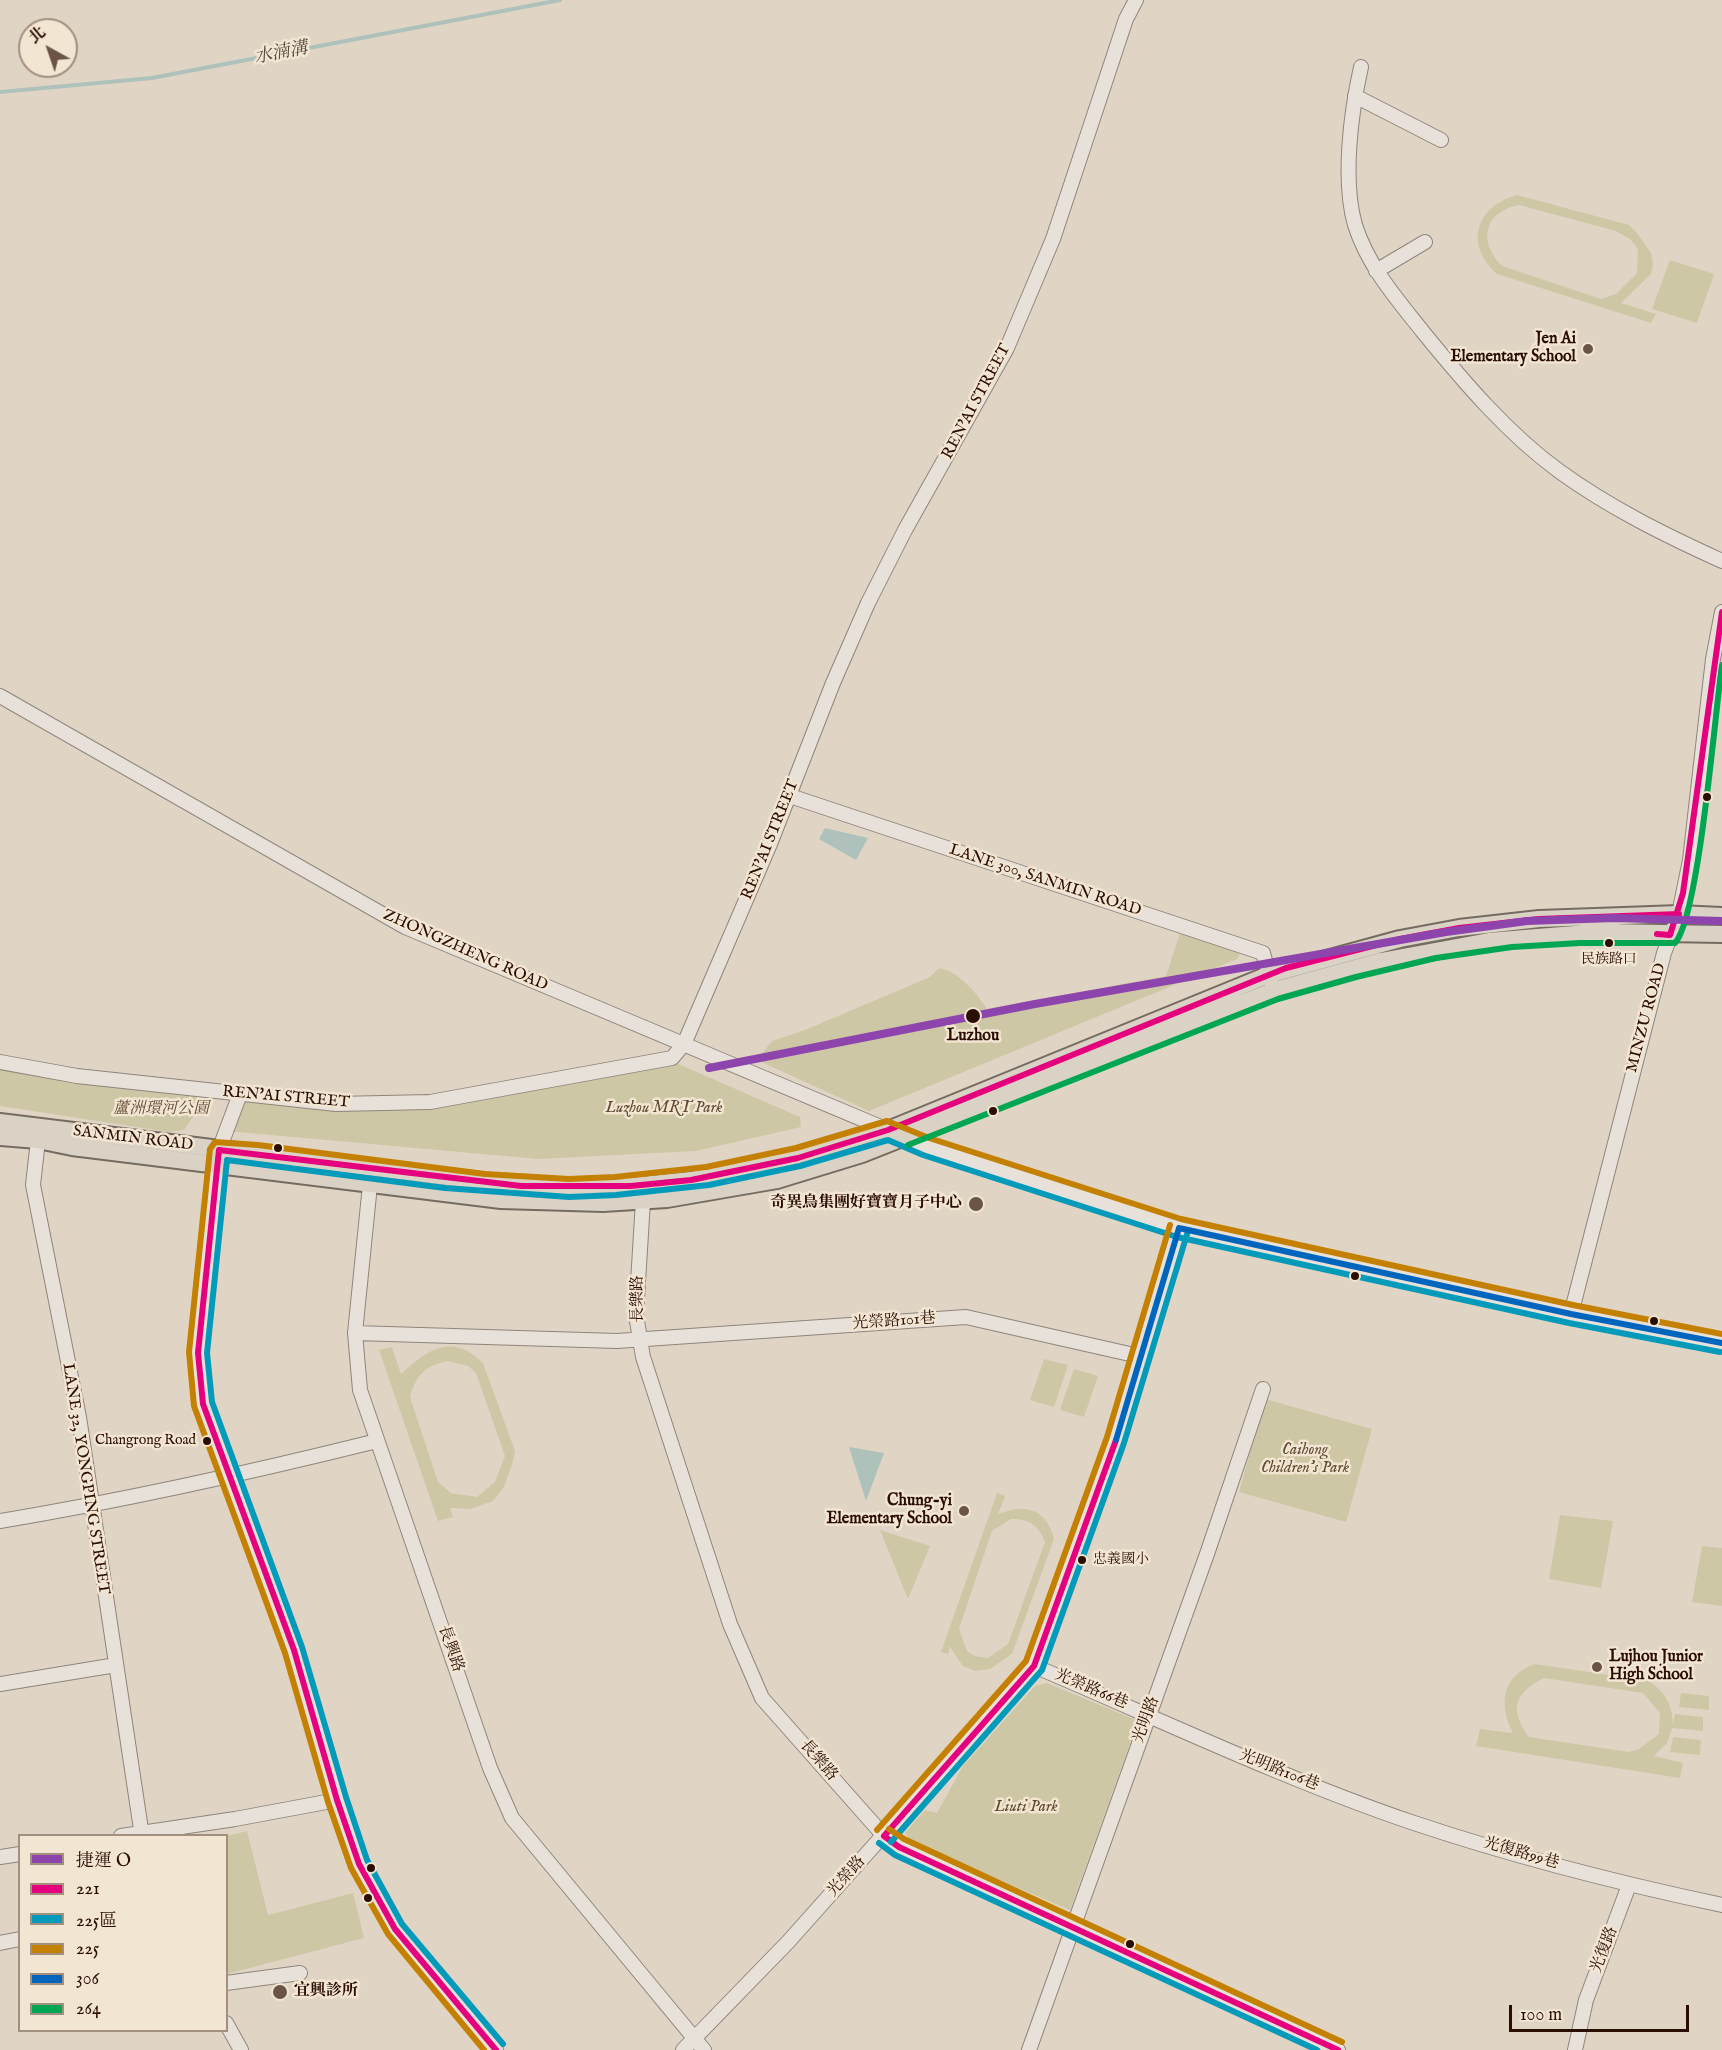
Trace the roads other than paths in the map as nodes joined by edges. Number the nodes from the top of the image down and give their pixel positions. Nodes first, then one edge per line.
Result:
1 (1136, 0) edge
2 (1361, 67) dead end
3 (1355, 96) junction
4 (1441, 140) dead end
5 (1425, 242) dead end
6 (1376, 271) junction
7 (1722, 561) edge
8 (1722, 612) edge
9 (0, 696) edge
10 (790, 796) junction
11 (1679, 915) junction
12 (1722, 916) edge
13 (1670, 934) junction
14 (1722, 934) edge
15 (1271, 982) junction
16 (684, 1044) junction
17 (0, 1062) edge
18 (240, 1094) junction
19 (6, 1130) edge
20 (888, 1130) junction
21 (39, 1133) junction
22 (905, 1137) junction
23 (218, 1157) junction
24 (370, 1185) junction
25 (643, 1201) junction
26 (1179, 1228) junction
27 (1571, 1314) junction
28 (355, 1333) junction
29 (640, 1340) junction
30 (1722, 1343) edge
31 (1143, 1358) junction
32 (1263, 1389) dead end
33 (377, 1441) junction
34 (229, 1478) junction
35 (93, 1506) junction
36 (0, 1521) edge
37 (116, 1665) junction
38 (1034, 1666) junction
39 (0, 1684) edge
40 (1149, 1715) junction
41 (337, 1800) junction
42 (1412, 1822) joint
43 (141, 1834) edge
44 (884, 1836) junction
45 (18, 1854) edge
46 (0, 1857) edge
47 (1629, 1886) junction
48 (1722, 1905) edge
49 (1072, 1928) junction
50 (18, 1940) edge
51 (0, 1943) edge
52 (300, 1972) dead end
53 (228, 1983) edge
54 (228, 2027) edge
55 (699, 2045) edge
56 (241, 2050) edge
57 (496, 2050) edge
58 (683, 2050) edge
59 (1029, 2050) edge
60 (1338, 2050) edge
61 (1575, 2050) edge

1 - 10 street, REN'AI STREET
2 - 3 street
3 - 4 street
3 - 6 street
5 - 6 street
6 - 7 street
8 - 11 street, MINZU ROAD
9 - 16 street, ZHONGZHENG ROAD
10 - 15 street, LANE 300, SANMIN ROAD
10 - 16 street, REN'AI STREET
11 - 12 main road, SANMIN ROAD
11 - 13 street, MINZU ROAD
11 - 15 main road, SANMIN ROAD
13 - 14 main road, SANMIN ROAD
13 - 15 main road, SANMIN ROAD
13 - 27 street, MINZU ROAD
15 - 20 main road, SANMIN ROAD
15 - 22 main road, SANMIN ROAD
16 - 18 street, REN'AI STREET
16 - 20 street, ZHONGZHENG ROAD
17 - 18 street, REN'AI STREET
18 - 23 street
19 - 21 main road, SANMIN ROAD
20 - 22 street, ZHONGZHENG ROAD
20 - 23 main road, SANMIN ROAD
21 - 23 main road, SANMIN ROAD
21 - 35 street, LANE 32, YONGPING STREET
22 - 25 main road, SANMIN ROAD
22 - 26 street
23 - 24 main road, SANMIN ROAD
23 - 34 street
24 - 25 main road, SANMIN ROAD
24 - 28 street, 長興路
25 - 29 street, 長樂路
26 - 27 street
26 - 31 street, 光榮路
27 - 30 street
28 - 29 street, 光榮路101巷
28 - 33 street, 長興路
29 - 31 street, 光榮路101巷
29 - 44 street, 長樂路
31 - 38 street, 光榮路
32 - 40 street, 光明路
33 - 34 street
33 - 55 street, 長興路
34 - 35 street
34 - 41 street
35 - 36 street
35 - 37 street, LANE 32, YONGPING STREET
37 - 39 street
37 - 43 street, LANE 32, YONGPING STREET
38 - 40 street, 光榮路66巷
38 - 44 street, 光榮路
40 - 42 street, 光明路106巷
40 - 49 street, 光明路
41 - 43 street
41 - 57 street
42 - 47 street, 光復路99巷
44 - 49 street, 長樂路
44 - 55 street, 光榮路
45 - 46 street
47 - 48 street, 光復路99巷
47 - 61 street, 光復路
49 - 59 street, 光明路
49 - 60 street, 長樂路
50 - 51 street
52 - 53 street
54 - 56 street
55 - 58 street, 光榮路

